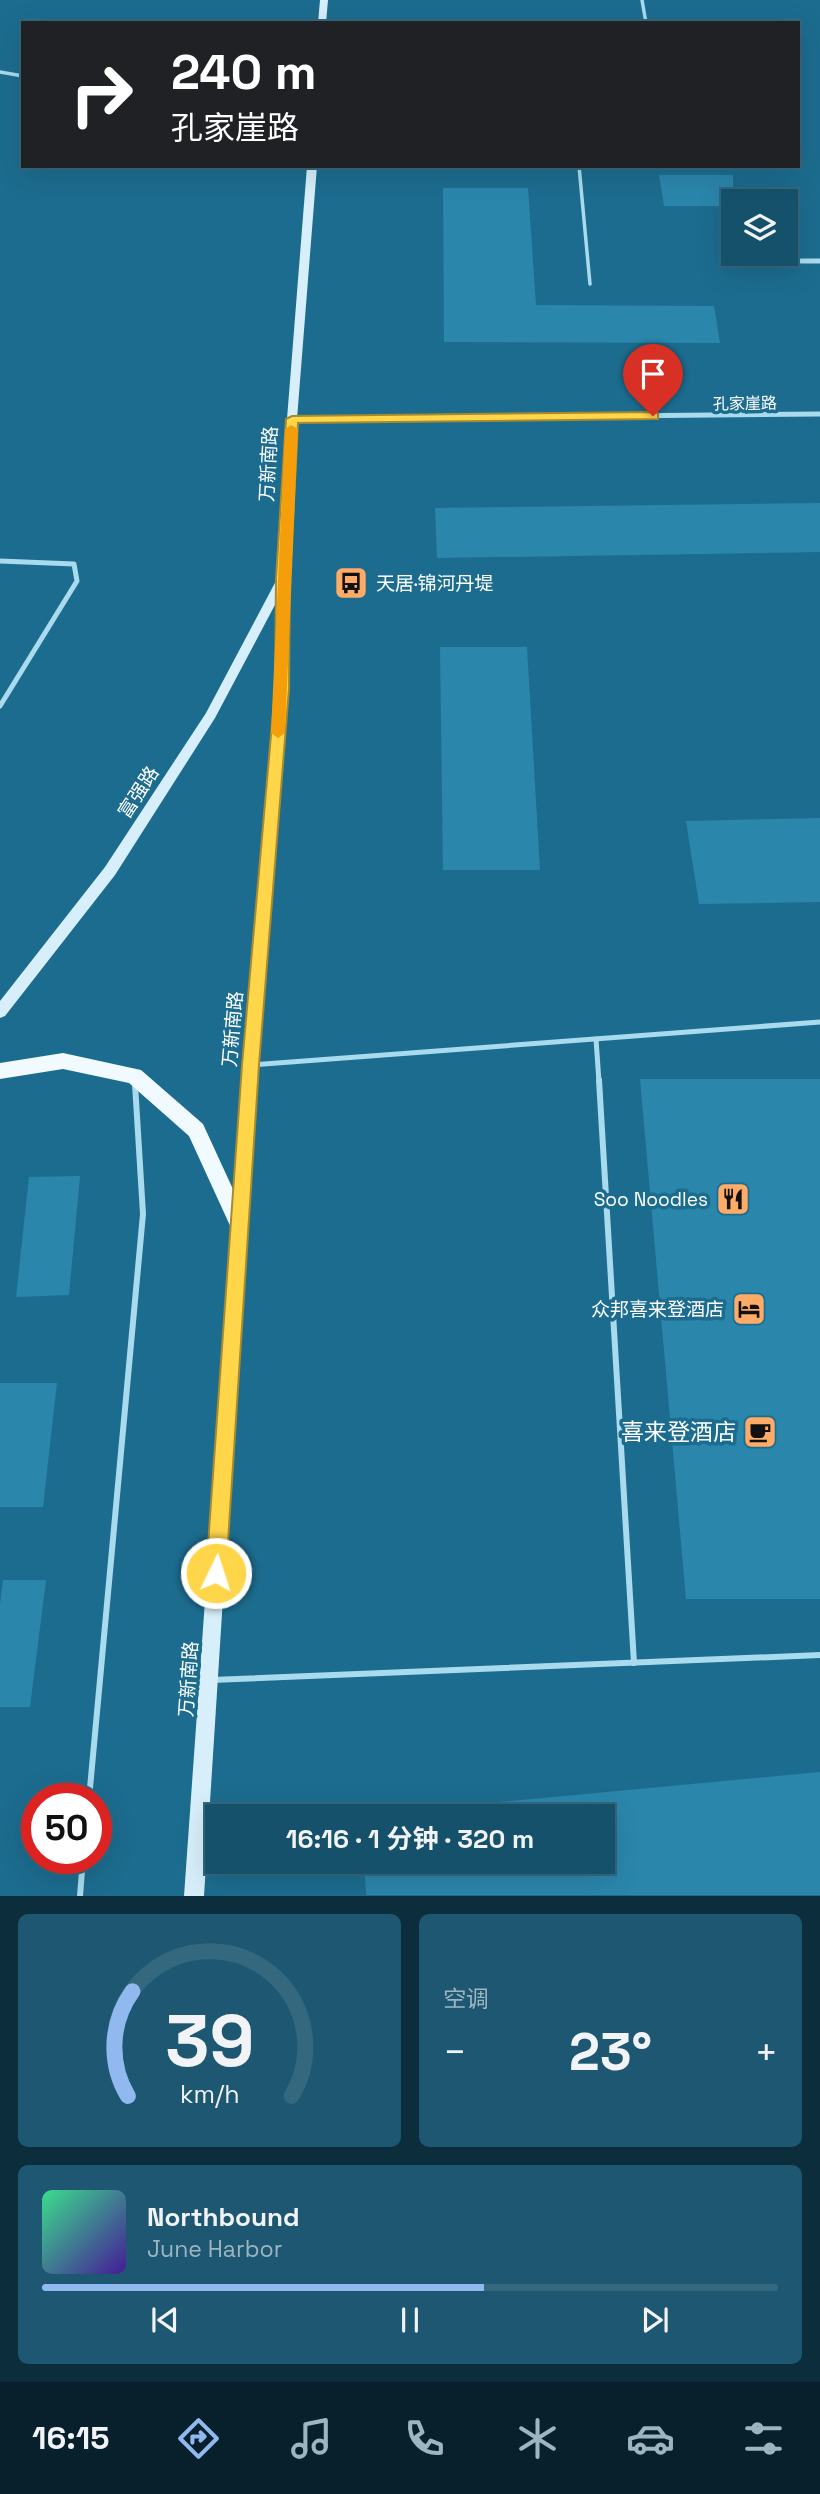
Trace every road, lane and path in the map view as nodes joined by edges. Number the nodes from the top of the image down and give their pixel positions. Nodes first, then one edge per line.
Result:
1 (324, 0) edge
2 (642, 0) edge
3 (322, 21) edge
4 (646, 21) edge
5 (0, 72) edge
6 (21, 76) edge
7 (312, 168) edge
8 (579, 168) edge
9 (801, 261) dead end
10 (820, 261) edge
11 (590, 284) dead end
12 (820, 414) edge
13 (292, 419) junction
14 (0, 561) edge
15 (283, 578) junction
16 (0, 706) edge
17 (0, 1012) edge
18 (820, 1021) edge
19 (596, 1039) junction
20 (250, 1065) junction
21 (0, 1072) edge
22 (134, 1076) junction
23 (239, 1224) junction
24 (820, 1655) edge
25 (634, 1662) junction
26 (209, 1680) junction
27 (90, 1783) edge
28 (82, 1874) edge
29 (80, 1895) edge
30 (194, 1895) edge

1 - 3 main road
2 - 4 lane
5 - 6 lane
7 - 13 main road, 万新南路
8 - 11 lane
9 - 10 street
12 - 13 street, 孔家崖路
13 - 15 main road, 万新南路
14 - 16 lane
15 - 17 main road, 富强路
15 - 20 main road, 万新南路
18 - 19 lane
19 - 20 lane
19 - 25 lane
20 - 23 main road, 万新南路
21 - 22 main road
22 - 23 main road
22 - 27 lane
23 - 26 main road, 万新南路
24 - 25 lane
25 - 26 lane
26 - 30 main road, 万新南路
28 - 29 lane

